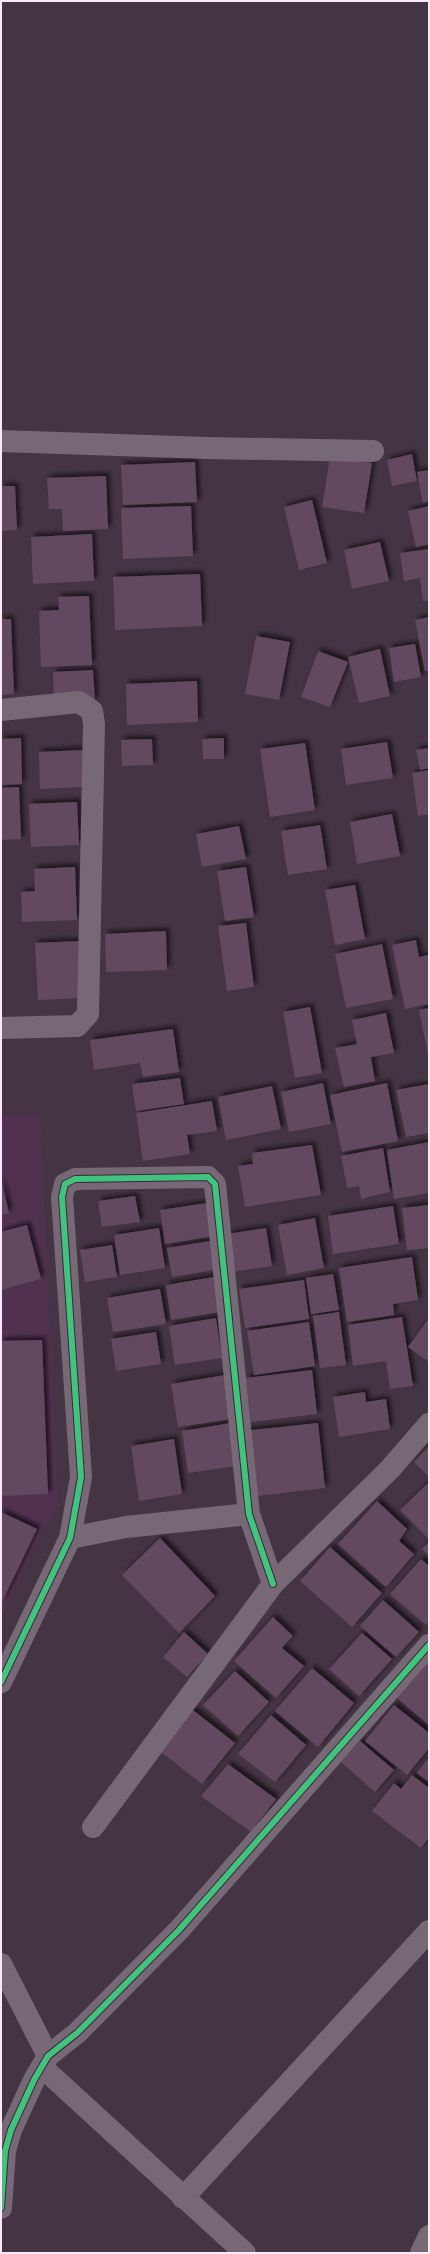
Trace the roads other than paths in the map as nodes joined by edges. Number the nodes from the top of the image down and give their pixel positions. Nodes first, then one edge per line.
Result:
1 (1, 440) edge
2 (373, 451) dead end
3 (1, 710) edge
4 (1, 1028) edge
5 (429, 1424) edge
6 (249, 1514) junction
7 (70, 1538) junction
8 (273, 1584) junction
9 (429, 1645) edge
10 (1, 1682) edge
11 (93, 1827) dead end
12 (429, 1931) edge
13 (1, 1964) edge
14 (45, 2062) junction
15 (183, 2198) junction
16 (1, 2208) edge
17 (429, 2236) edge
18 (245, 2253) edge
19 (420, 2253) edge

1 - 2 street
3 - 4 street
5 - 8 street
6 - 7 street
6 - 7 street
6 - 8 street
7 - 10 street
8 - 11 street
9 - 14 street
12 - 15 street
13 - 14 street
14 - 15 street
14 - 16 street
15 - 18 street
17 - 19 street

